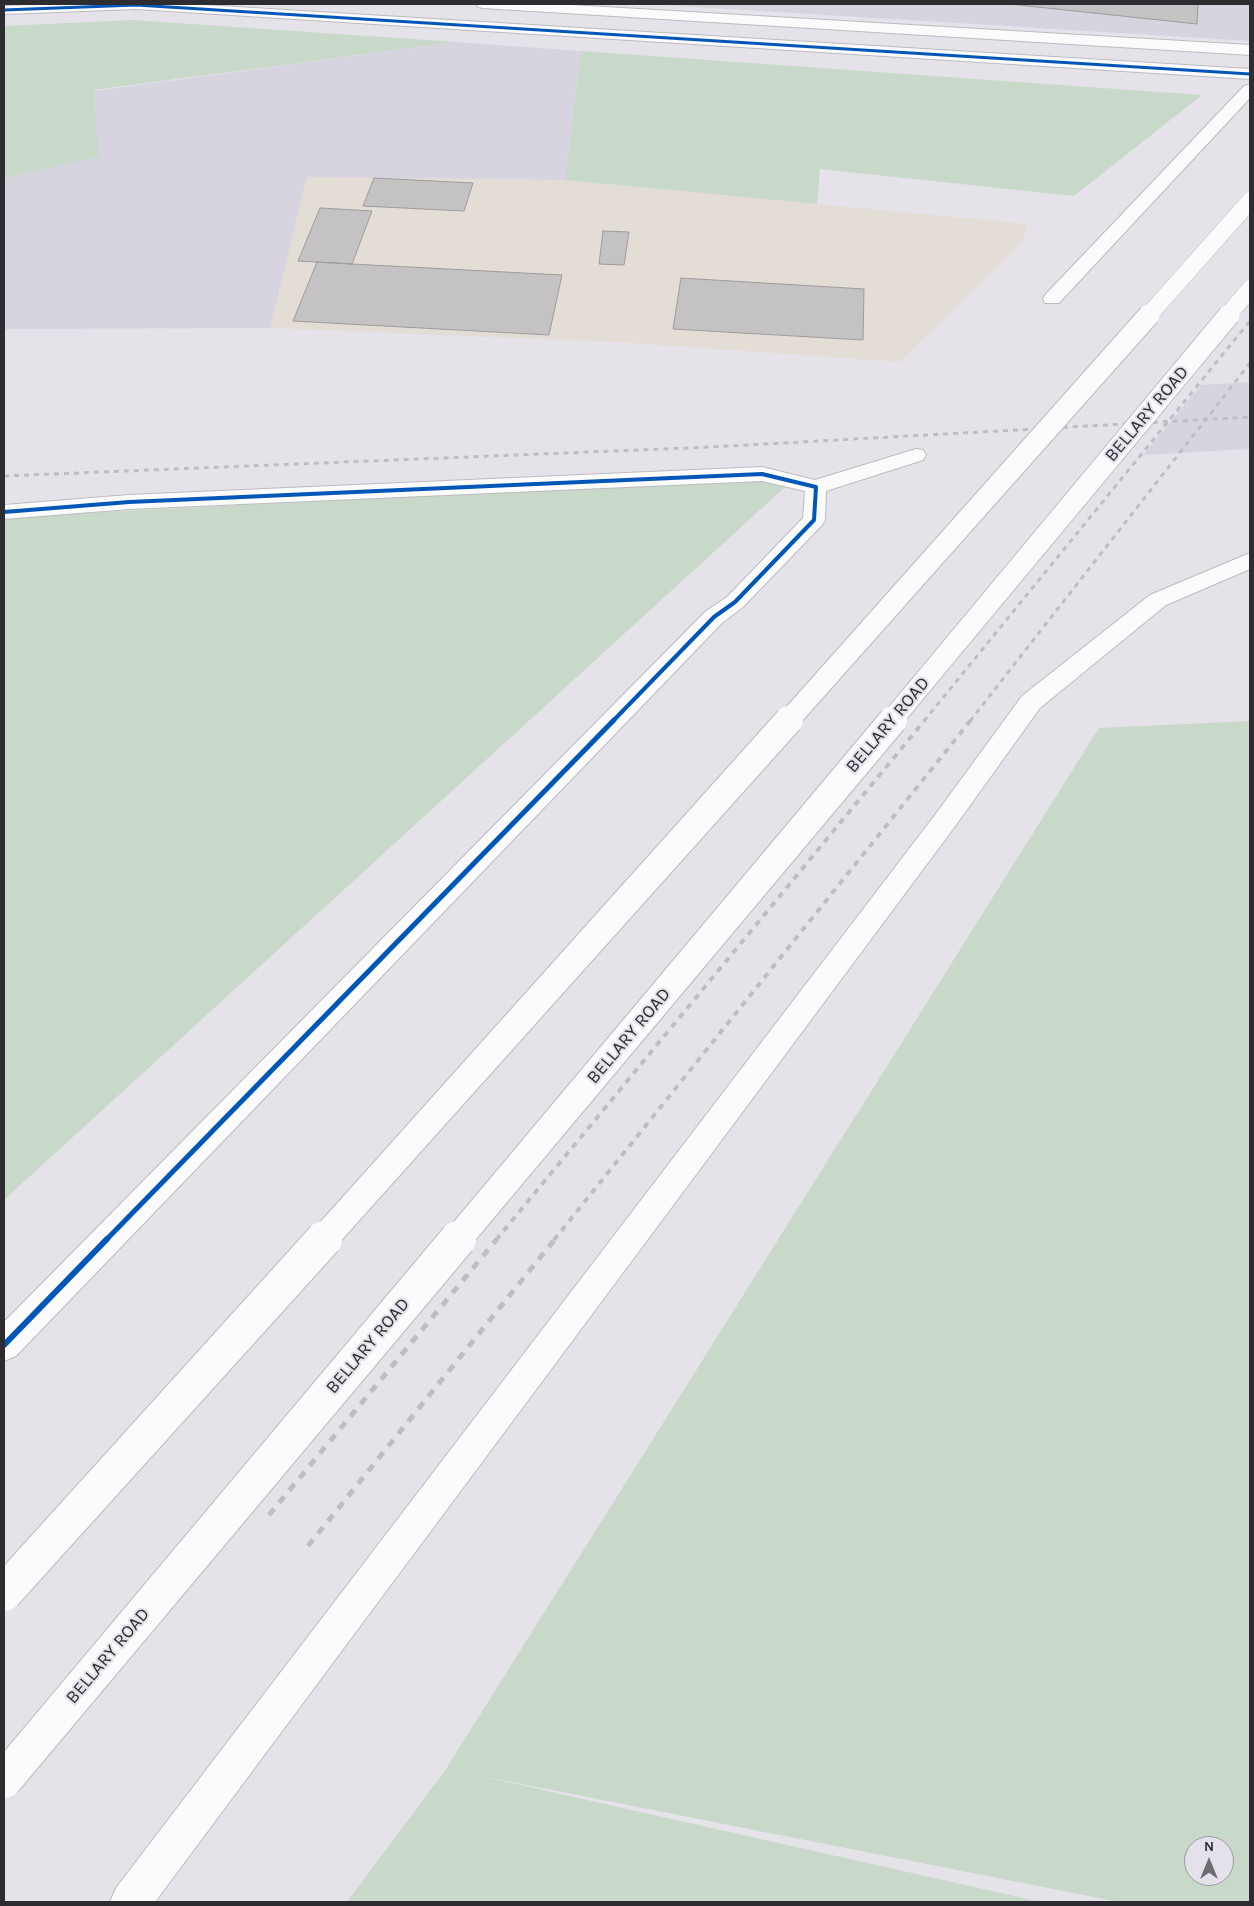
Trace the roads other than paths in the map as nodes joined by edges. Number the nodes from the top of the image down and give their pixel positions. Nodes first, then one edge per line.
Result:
1 (482, 4) edge
2 (4, 10) edge
3 (1250, 50) edge
4 (1250, 74) edge
5 (1250, 88) edge
6 (1250, 201) edge
7 (1250, 289) edge
8 (1052, 299) dead end
9 (916, 455) dead end
10 (816, 488) junction
11 (4, 512) edge
12 (1250, 560) edge
13 (4, 1345) edge
14 (4, 1593) edge
15 (4, 1780) edge
16 (130, 1902) edge

1 - 3 main road
2 - 4 main road
5 - 8 main road
6 - 14 main road, bridge
7 - 15 main road, BELLARY ROAD, bridge
9 - 10 main road
10 - 11 main road
10 - 13 main road
12 - 16 main road

